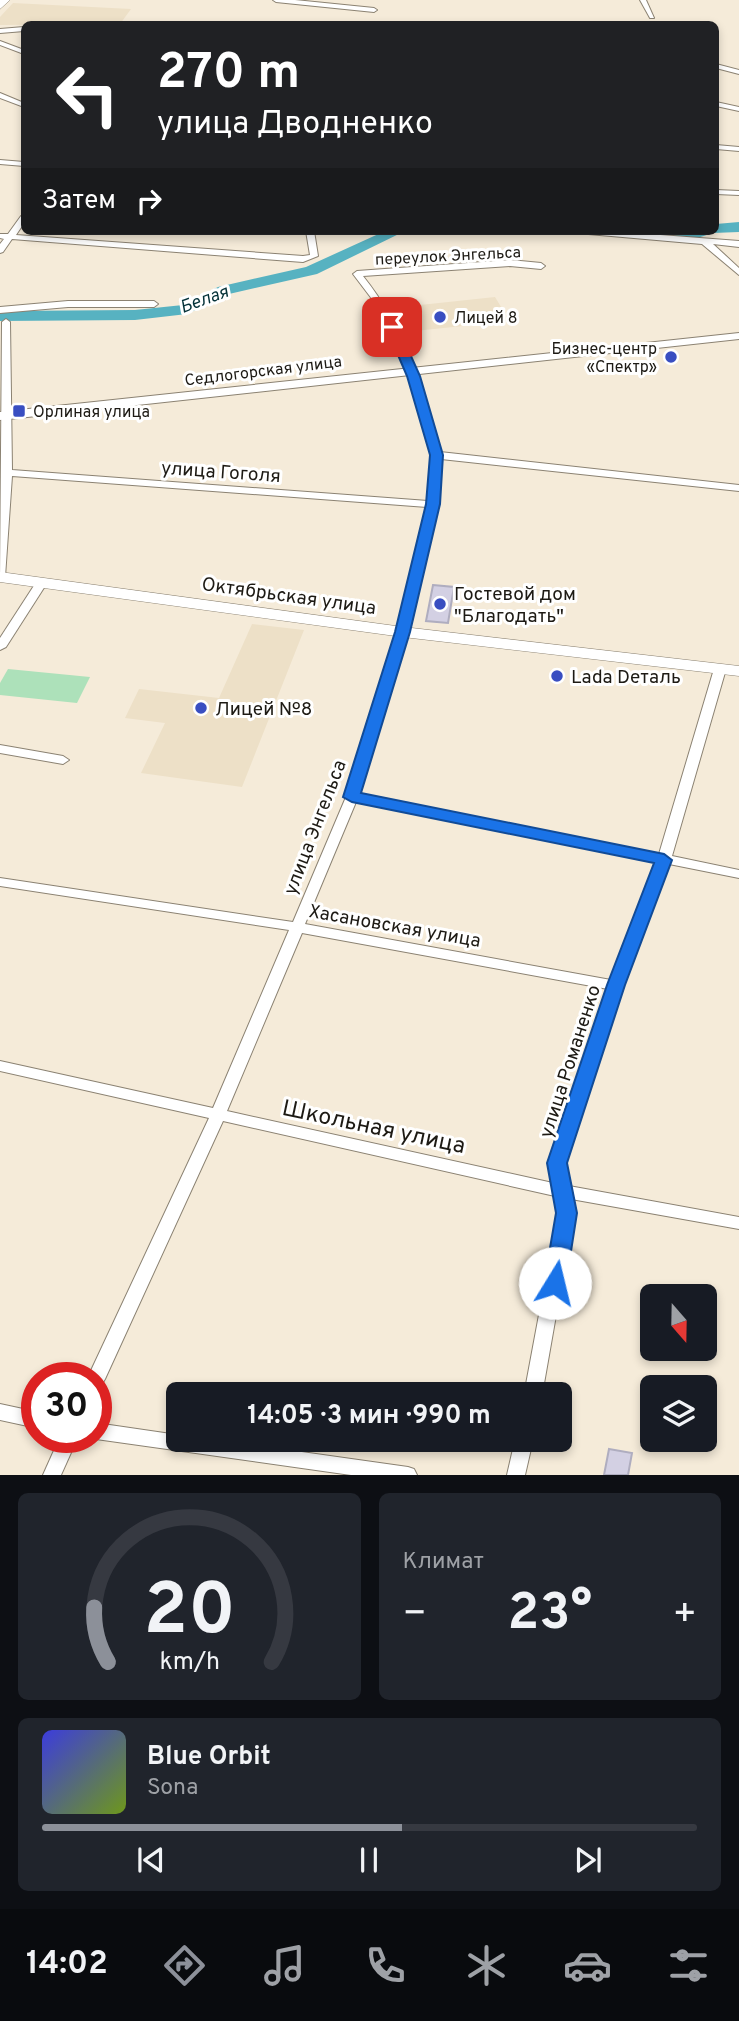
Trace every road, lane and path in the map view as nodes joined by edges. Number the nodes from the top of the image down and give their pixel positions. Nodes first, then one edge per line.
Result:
1 (5, 0) edge
2 (276, 0) edge
3 (643, 0) edge
4 (0, 6) edge
5 (374, 10) dead end
6 (652, 17) dead end
7 (21, 29) edge
8 (0, 30) edge
9 (0, 43) edge
10 (21, 51) edge
11 (719, 67) edge
12 (739, 72) edge
13 (3, 97) edge
14 (21, 104) edge
15 (719, 105) edge
16 (739, 109) edge
17 (719, 147) edge
18 (739, 149) edge
19 (0, 162) edge
20 (21, 164) edge
21 (719, 192) edge
22 (739, 193) edge
23 (21, 221) edge
24 (310, 235) edge
25 (621, 235) edge
26 (5, 237) edge
27 (706, 243) junction
28 (739, 244) edge
29 (0, 250) edge
30 (541, 266) dead end
31 (739, 272) edge
32 (357, 274) joint
33 (154, 304) dead end
34 (0, 310) edge
35 (18, 321) dead end
36 (3, 322) edge
37 (739, 336) edge
38 (410, 369) junction
39 (4, 415) edge
40 (436, 455) junction
41 (7, 473) junction
42 (739, 488) edge
43 (433, 504) junction
44 (0, 577) edge
45 (41, 583) junction
46 (403, 632) junction
47 (0, 647) edge
48 (720, 669) junction
49 (739, 671) edge
50 (0, 749) edge
51 (63, 760) dead end
52 (352, 797) junction
53 (664, 860) junction
54 (739, 874) edge
55 (0, 882) edge
56 (297, 927) junction
57 (616, 985) junction
58 (0, 1066) edge
59 (218, 1115) junction
60 (562, 1191) junction
61 (739, 1223) edge
62 (104, 1362) edge
63 (535, 1382) edge
64 (0, 1412) edge
65 (21, 1417) edge
66 (112, 1433) edge
67 (521, 1452) edge
68 (61, 1453) edge
69 (51, 1475) edge
70 (408, 1475) edge
71 (516, 1475) edge

1 - 4 main road
2 - 5 street
3 - 6 street
7 - 8 street
9 - 10 street
11 - 12 street
13 - 14 street
15 - 16 street
17 - 18 street
19 - 20 street
21 - 22 street
23 - 26 street
24 - 26 street
25 - 27 street
26 - 29 street
27 - 28 street
27 - 31 street
30 - 32 street, переулок Энгельса
32 - 38 street, улица Энгельса
33 - 34 street
35 - 36 street
36 - 39 street
37 - 38 street, Седлогорская улица
38 - 39 street, Седлогорская улица
38 - 40 street, улица Энгельса
39 - 41 street
40 - 42 street
40 - 43 street, улица Энгельса
41 - 43 street, улица Гоголя
41 - 44 street
43 - 46 street, улица Энгельса
44 - 45 main road, Октябрьская улица
45 - 46 main road, Октябрьская улица
45 - 47 street
46 - 48 main road, Октябрьская улица
46 - 52 street, улица Энгельса
48 - 49 main road, Октябрьская улица
48 - 53 street, улица Романенко
50 - 51 street
52 - 53 street
52 - 56 street, улица Энгельса
53 - 54 street
53 - 57 street, улица Романенко
55 - 56 street, Хасановская улица
56 - 57 street, Хасановская улица
56 - 59 street, улица Энгельса
57 - 60 street, улица Романенко
58 - 59 street, Школьная улица
59 - 60 street, Школьная улица
59 - 62 street, улица Энгельса
60 - 61 street, Школьная улица
60 - 63 street, улица Романенко
64 - 65 street
66 - 70 street
67 - 71 street
68 - 69 street

